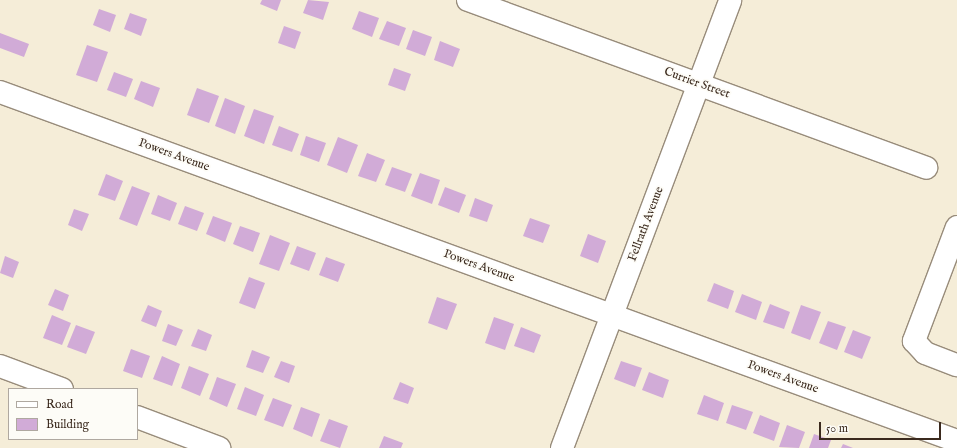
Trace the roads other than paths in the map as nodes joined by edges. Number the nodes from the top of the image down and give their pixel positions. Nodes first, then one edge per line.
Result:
1 (468, 0) edge
2 (730, 0) edge
3 (699, 84) junction
4 (0, 92) edge
5 (926, 168) dead end
6 (957, 227) edge
7 (612, 314) junction
8 (957, 365) edge
9 (0, 366) edge
10 (59, 388) edge
11 (138, 417) edge
12 (957, 441) edge
13 (219, 448) edge
14 (562, 448) edge

1 - 3 street, Currier Street
2 - 3 street, Fellrath Avenue
3 - 5 street, Currier Street
3 - 7 street, Fellrath Avenue
4 - 7 street, Powers Avenue
6 - 8 street
7 - 12 street, Powers Avenue
7 - 14 street, Fellrath Avenue
9 - 10 street
11 - 13 street

